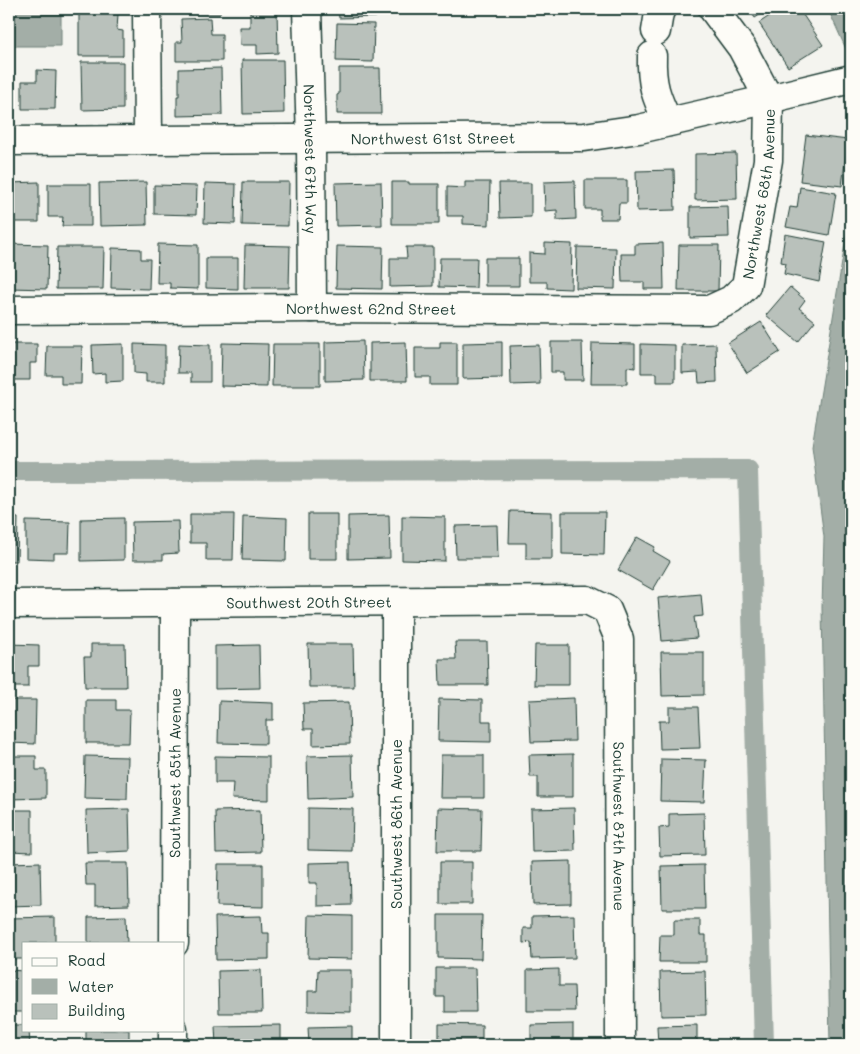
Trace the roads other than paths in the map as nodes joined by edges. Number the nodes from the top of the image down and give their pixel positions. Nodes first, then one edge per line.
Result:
1 (147, 9) edge
2 (307, 9) edge
3 (713, 9) edge
4 (656, 32) edge
5 (851, 79) edge
6 (769, 99) junction
7 (668, 122) junction
8 (148, 140) junction
9 (310, 140) junction
10 (9, 142) edge
11 (731, 300) joint
12 (312, 308) junction
13 (9, 310) edge
14 (396, 602) junction
15 (174, 603) junction
16 (9, 604) edge
17 (607, 610) joint
18 (174, 942) edge
19 (174, 1032) edge
20 (173, 1045) edge
21 (396, 1045) edge
22 (620, 1045) edge

1 - 8 street
2 - 9 street, Northwest 67th Way
3 - 6 street, Northwest 68th Avenue
4 - 7 street
5 - 6 street, Northwest 61st Street
6 - 7 street, Northwest 61st Street
6 - 11 street, Northwest 68th Avenue
7 - 9 street, Northwest 61st Street
8 - 9 street, Northwest 61st Street
8 - 10 street, Northwest 61st Street
9 - 12 street, Northwest 67th Way
11 - 12 street, Northwest 62nd Street
12 - 13 street, Northwest 62nd Street
14 - 15 street, Southwest 20th Street
14 - 17 street, Southwest 20th Street
14 - 21 street, Southwest 86th Avenue
15 - 16 street, Southwest 20th Street
15 - 18 street, Southwest 85th Avenue
17 - 22 street, Southwest 87th Avenue
19 - 20 street

